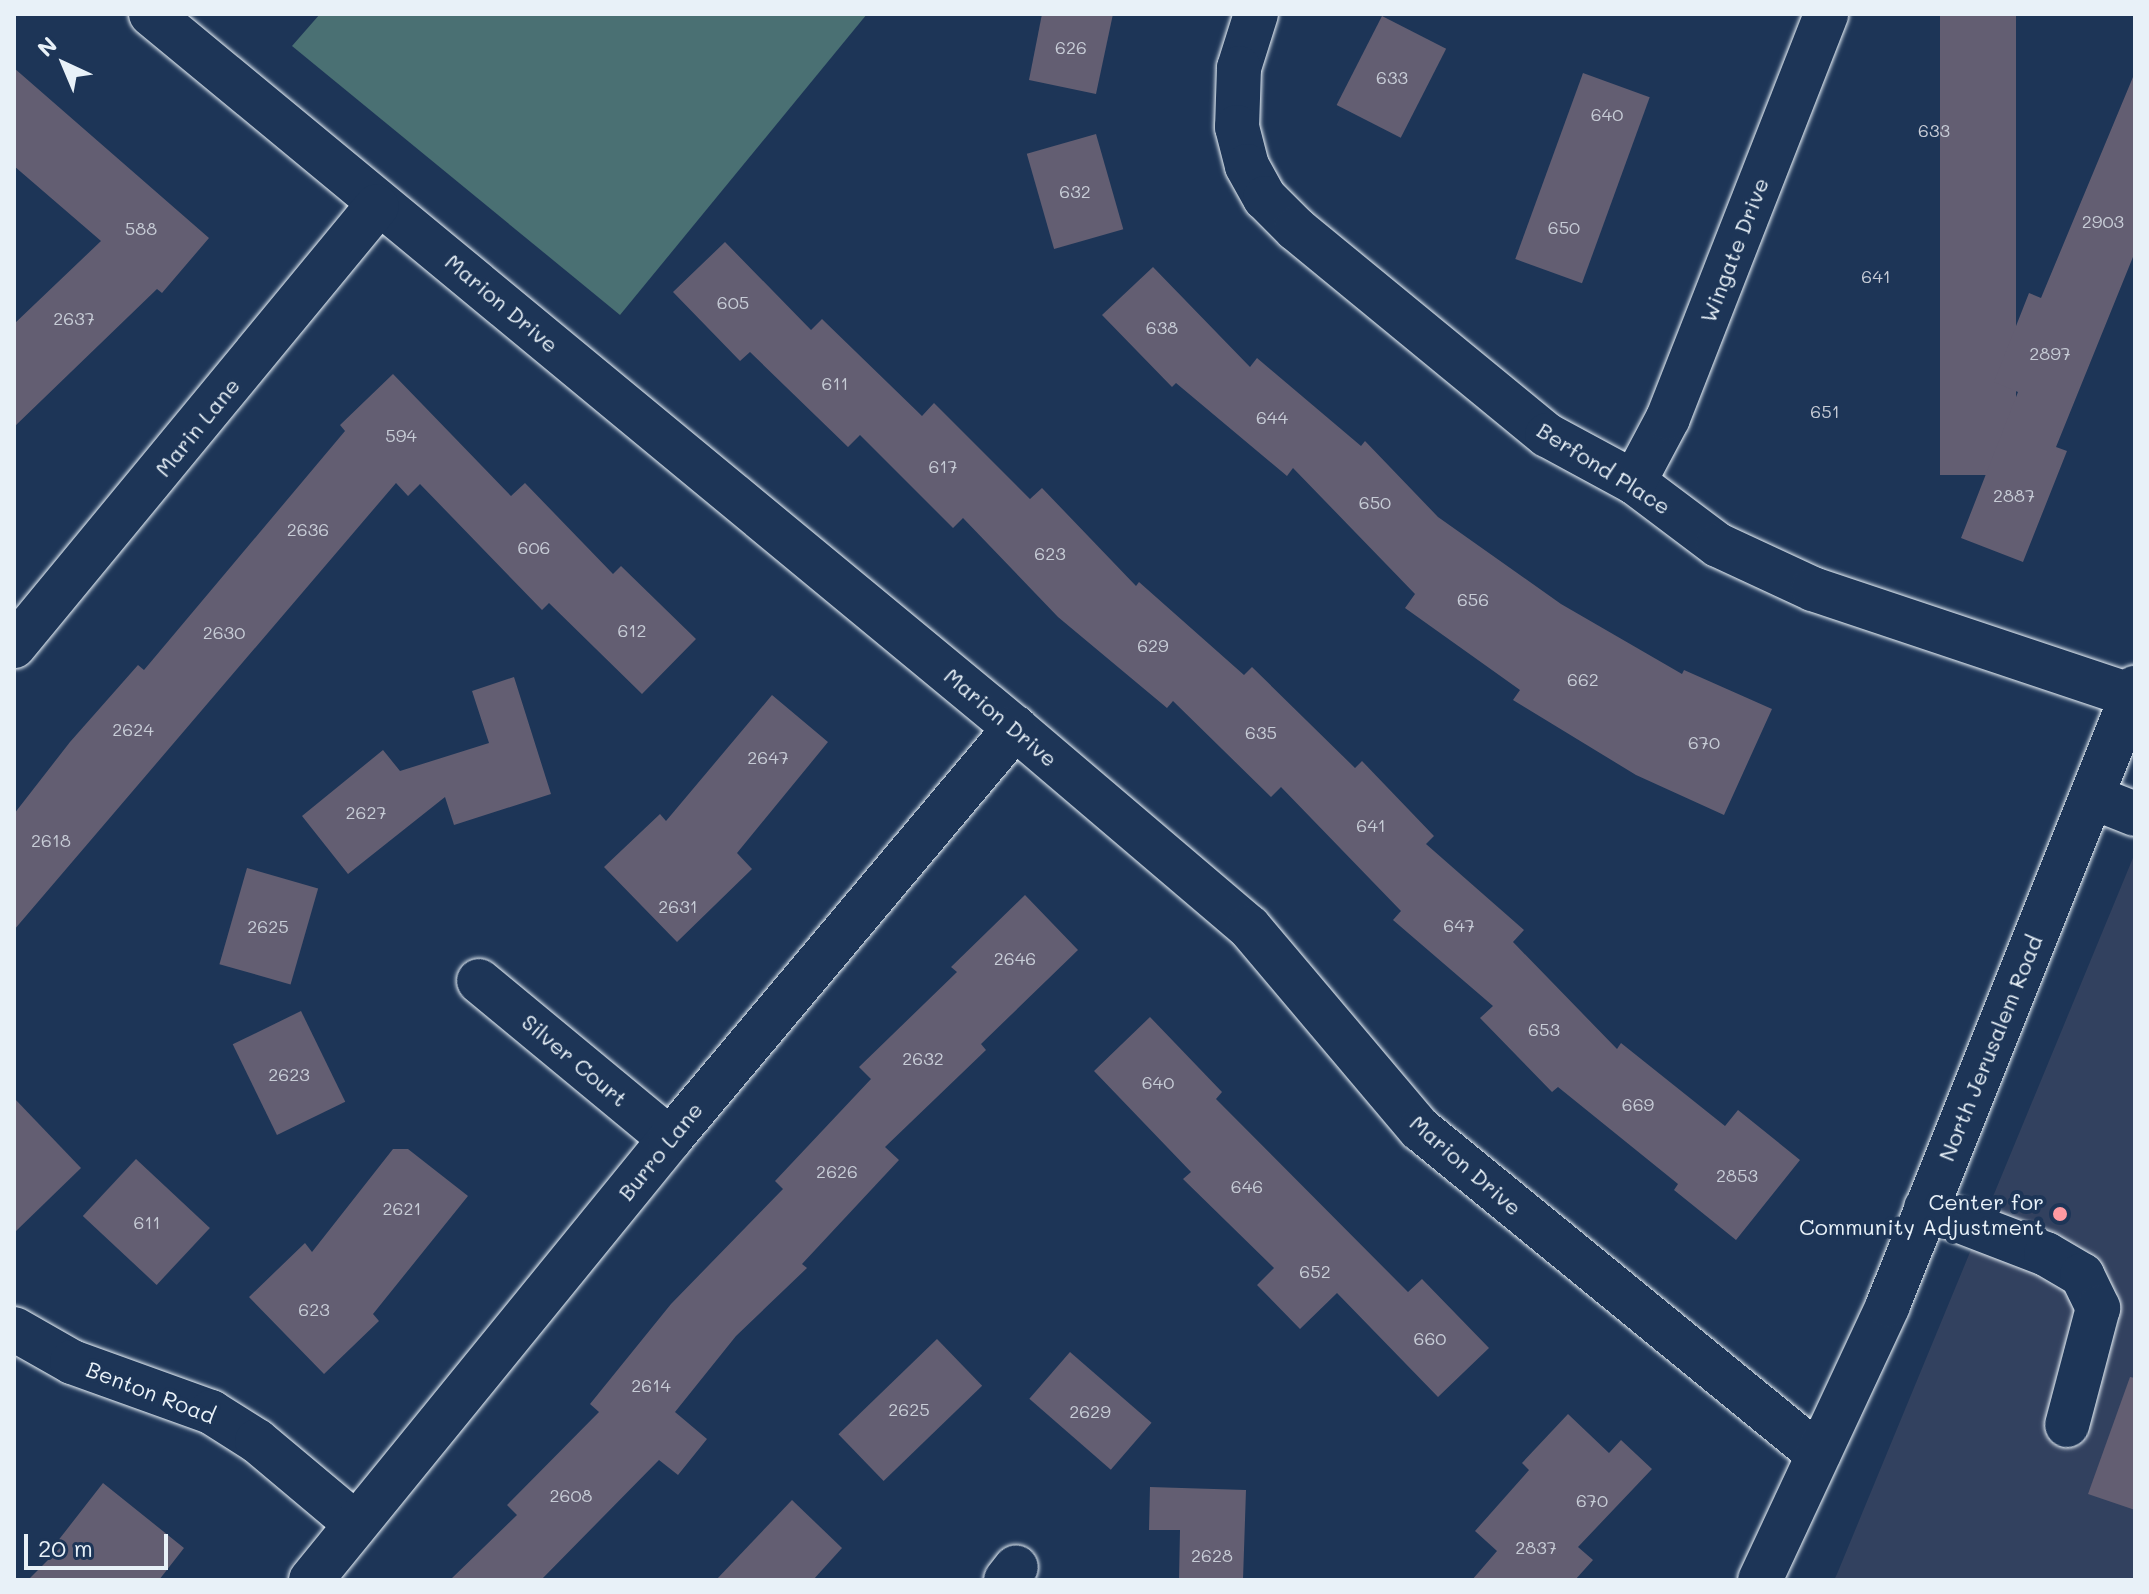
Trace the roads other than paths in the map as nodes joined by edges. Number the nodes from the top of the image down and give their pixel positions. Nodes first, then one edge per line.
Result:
1 (151, 14) edge
2 (1256, 14) edge
3 (1826, 14) edge
4 (377, 206) junction
5 (1634, 482) junction
6 (18, 631) edge
7 (2133, 692) edge
8 (1015, 728) junction
9 (2092, 797) junction
10 (2135, 814) edge
11 (479, 981) dead end
12 (670, 1139) junction
13 (1926, 1208) junction
14 (14, 1329) edge
15 (2067, 1425) dead end
16 (1818, 1454) junction
17 (356, 1524) junction
18 (311, 1580) edge
19 (1760, 1580) edge

1 - 4 street, Marion Drive
2 - 5 street, Berfond Place
3 - 5 street, Wingate Drive
4 - 6 street, Marin Lane
4 - 8 street, Marion Drive
5 - 7 street, Berfond Place
7 - 9 street, North Jerusalem Road
8 - 12 street, Burro Lane
8 - 16 street, Marion Drive
9 - 10 street
9 - 13 street, North Jerusalem Road
11 - 12 street, Silver Court
12 - 17 street, Burro Lane
13 - 15 street
13 - 16 street, North Jerusalem Road
14 - 17 street, Benton Road
16 - 19 street, North Jerusalem Road
17 - 18 street, Burro Lane

